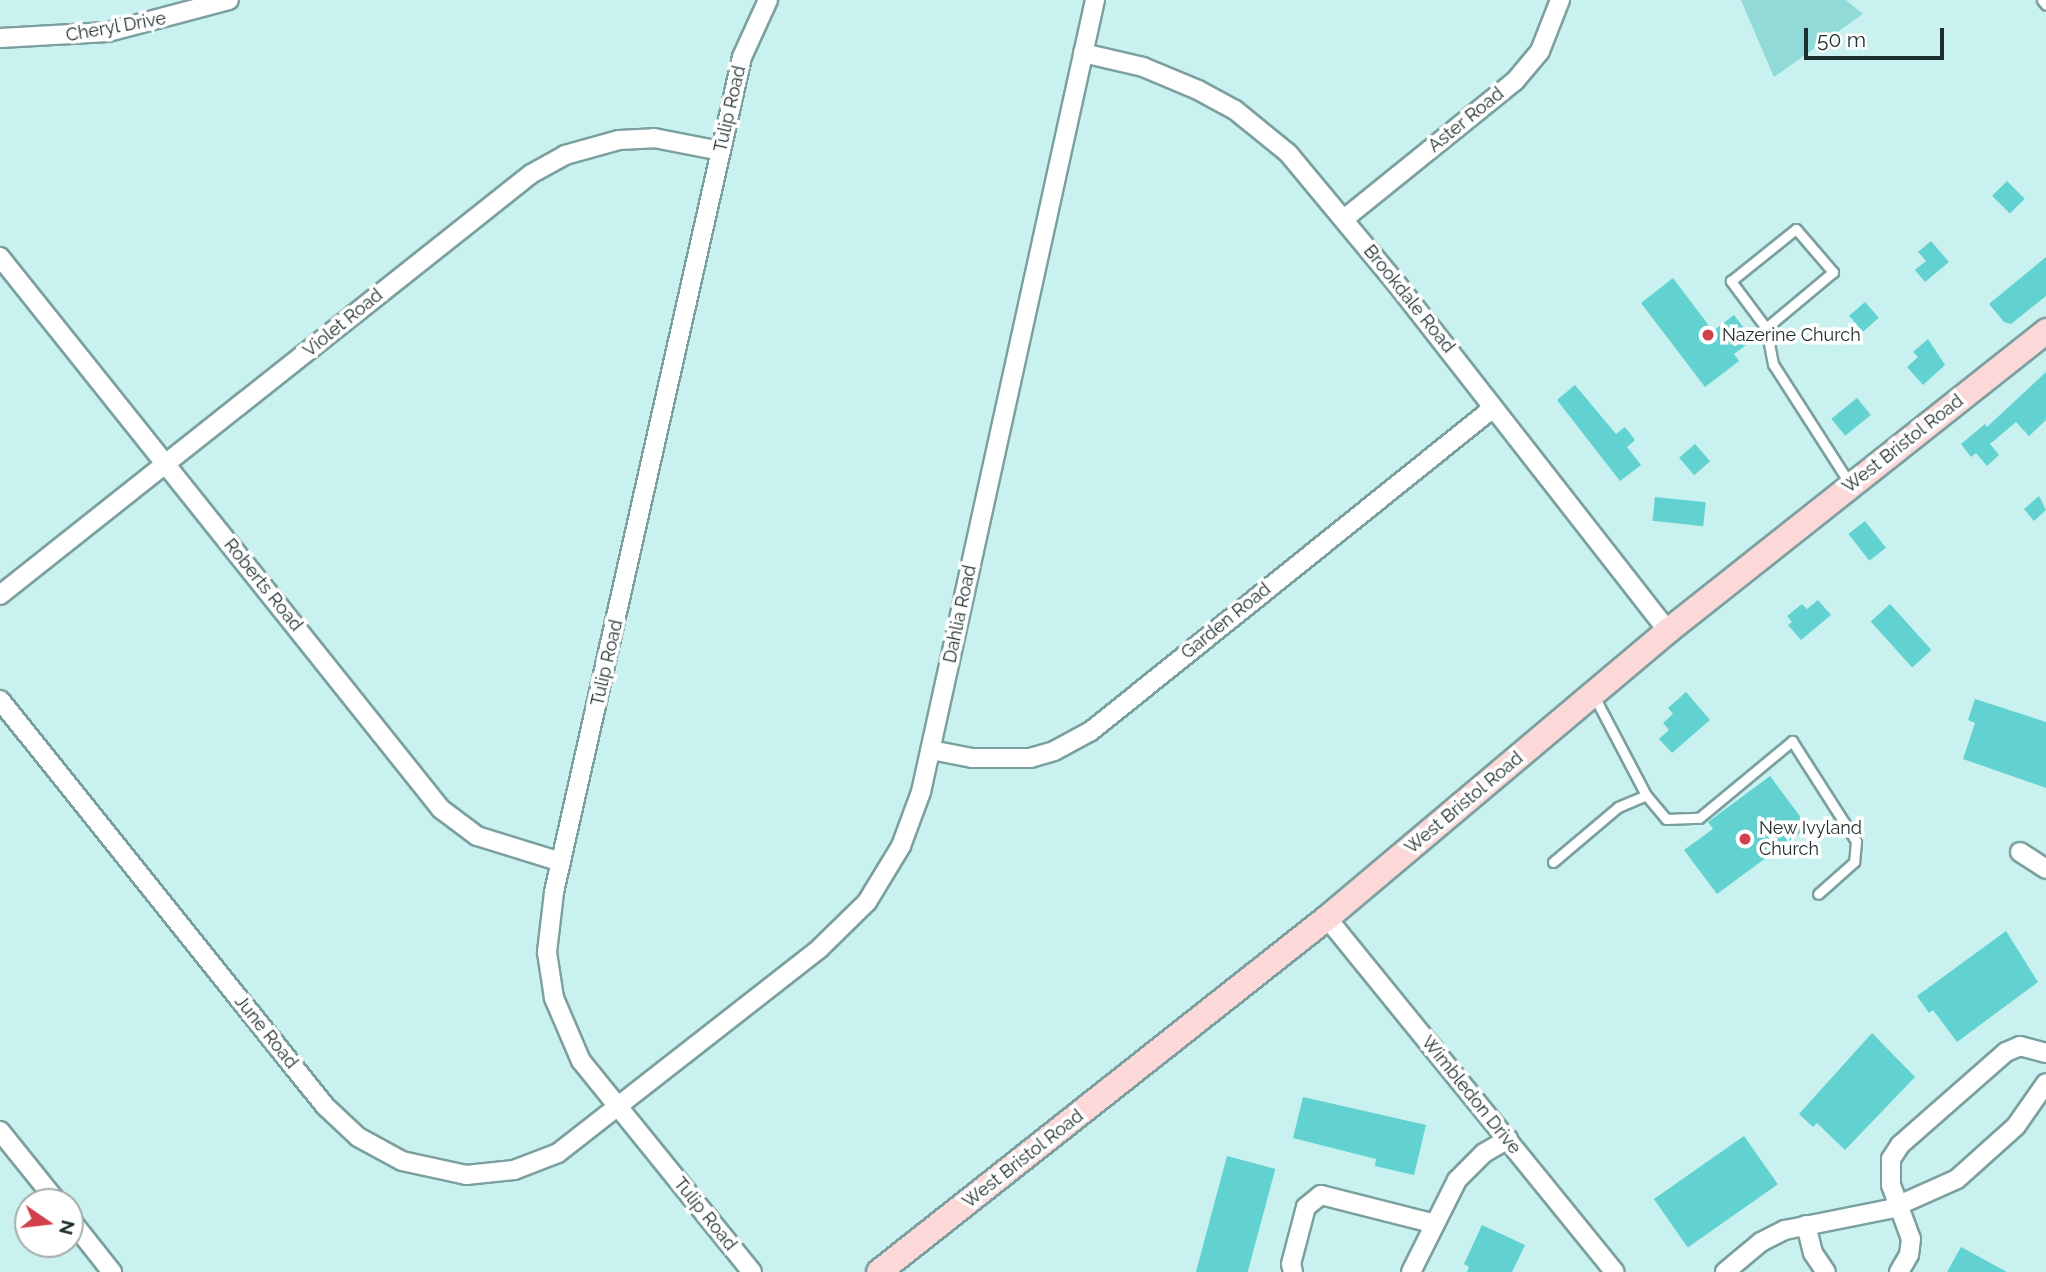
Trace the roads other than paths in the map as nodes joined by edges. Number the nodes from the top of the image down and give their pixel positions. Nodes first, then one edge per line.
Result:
1 (229, 0) edge
2 (768, 0) edge
3 (1095, 0) edge
4 (1560, 0) edge
5 (2042, 0) edge
6 (2046, 5) edge
7 (0, 38) edge
8 (1083, 53) junction
9 (721, 151) junction
10 (1344, 219) junction
11 (0, 257) edge
12 (1766, 328) junction
13 (2046, 331) edge
14 (1493, 408) junction
15 (165, 464) junction
16 (1851, 486) junction
17 (0, 595) edge
18 (1668, 631) junction
19 (1593, 695) junction
20 (0, 700) edge
21 (931, 750) junction
22 (1646, 795) junction
23 (2020, 852) dead end
24 (561, 862) junction
25 (1553, 862) dead end
26 (2046, 869) edge
27 (1818, 894) dead end
28 (1327, 918) junction
29 (2046, 1053) edge
30 (2046, 1083) edge
31 (619, 1109) junction
32 (0, 1130) edge
33 (1508, 1139) junction
34 (46, 1188) edge
35 (1899, 1205) junction
36 (1432, 1223) junction
37 (1806, 1225) junction
38 (84, 1237) edge
39 (112, 1272) edge
40 (752, 1272) edge
41 (880, 1272) edge
42 (1293, 1272) edge
43 (1411, 1272) edge
44 (1615, 1272) edge
45 (1725, 1272) edge
46 (1826, 1272) edge
47 (1899, 1272) edge

1 - 7 street, Cheryl Drive
2 - 9 street, Tulip Road
3 - 8 street, Dahlia Road
4 - 10 street, Aster Road
5 - 6 lane
8 - 10 street, Brookdale Road
8 - 21 street, Dahlia Road
9 - 15 street, Violet Road
9 - 24 street, Tulip Road
10 - 14 street, Brookdale Road
11 - 15 street, Roberts Road
12 - 12 lane
12 - 16 lane
13 - 16 main road, West Bristol Road
14 - 18 street, Brookdale Road
14 - 21 street, Garden Road
15 - 17 street, Violet Road
15 - 24 street, Roberts Road
16 - 18 main road, West Bristol Road
18 - 19 main road, West Bristol Road
19 - 22 lane
19 - 28 main road, West Bristol Road
20 - 31 street, June Road
21 - 31 street, Dahlia Road
22 - 25 lane
22 - 27 lane
23 - 26 street
24 - 31 street, Tulip Road
28 - 33 street, Wimbledon Drive
28 - 41 main road, West Bristol Road
29 - 35 street
30 - 35 street
31 - 40 street, Tulip Road
32 - 34 street
33 - 36 street
33 - 44 street, Wimbledon Drive
35 - 37 street
35 - 47 street
36 - 42 street
36 - 43 street
37 - 45 street
37 - 46 street
38 - 39 street

